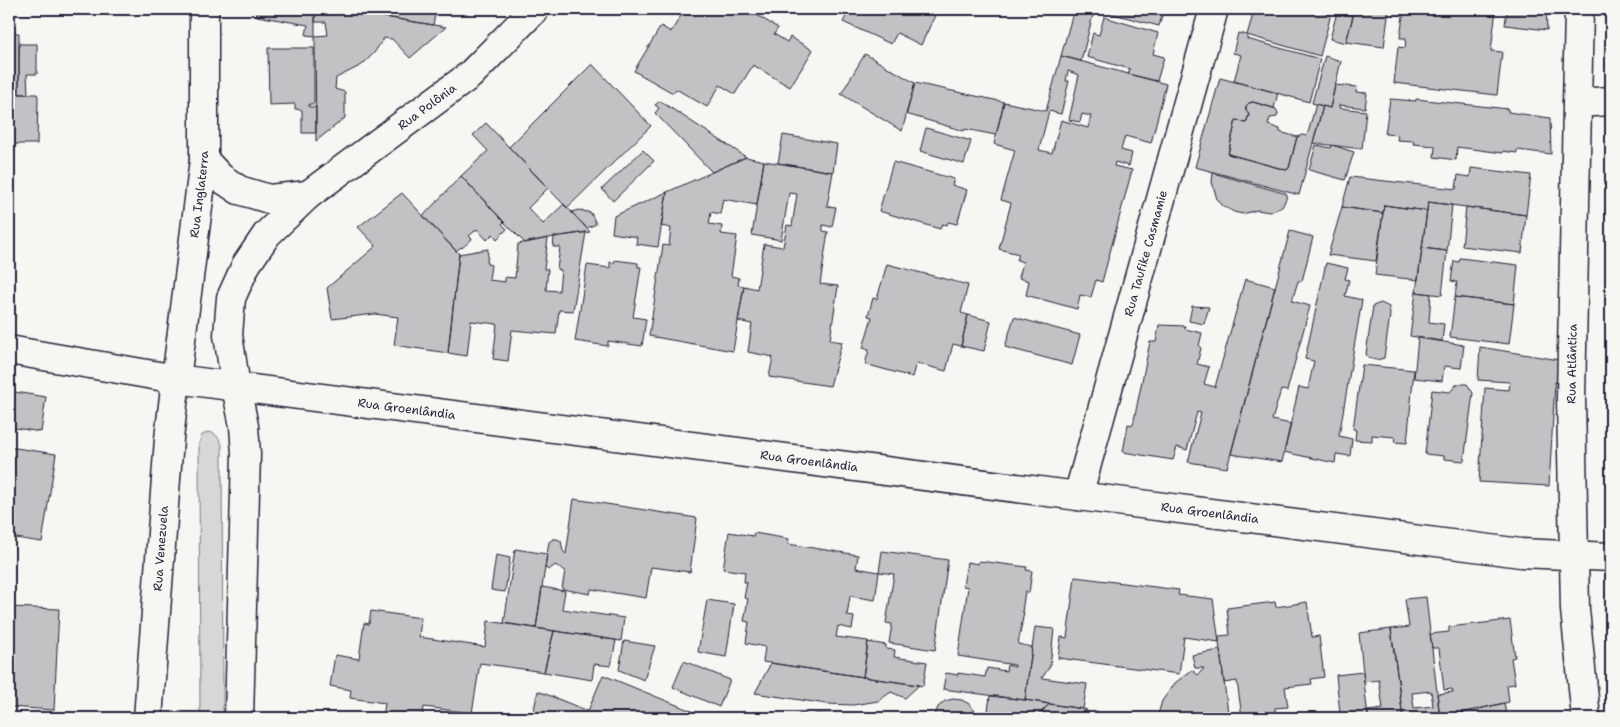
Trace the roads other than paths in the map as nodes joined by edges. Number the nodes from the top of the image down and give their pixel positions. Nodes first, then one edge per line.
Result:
1 (204, 9) edge
2 (535, 9) edge
3 (1214, 9) edge
4 (1579, 9) edge
5 (1611, 101) edge
6 (1577, 103) junction
7 (204, 160) junction
8 (308, 195) junction
9 (9, 350) edge
10 (176, 379) junction
11 (236, 387) junction
12 (1078, 496) junction
13 (1573, 556) junction
14 (1611, 557) edge
15 (148, 718) edge
16 (239, 718) edge
17 (1586, 718) edge

1 - 7 street, Rua Inglaterra
2 - 8 street, Rua Polônia
3 - 12 street, Rua Taufike Casmamie
4 - 6 street, Rua Atlântica
5 - 6 street
6 - 13 street, Rua Atlântica
7 - 8 street
7 - 10 street, Rua Inglaterra
8 - 11 street, Rua Polônia
9 - 10 street, Rua Groenlândia
10 - 11 street, Rua Groenlândia
10 - 15 street, Rua Venezuela
11 - 12 street, Rua Groenlândia
11 - 16 street
12 - 13 street, Rua Groenlândia
13 - 14 street, Rua Groenlândia
13 - 17 street, Rua Atlântica

